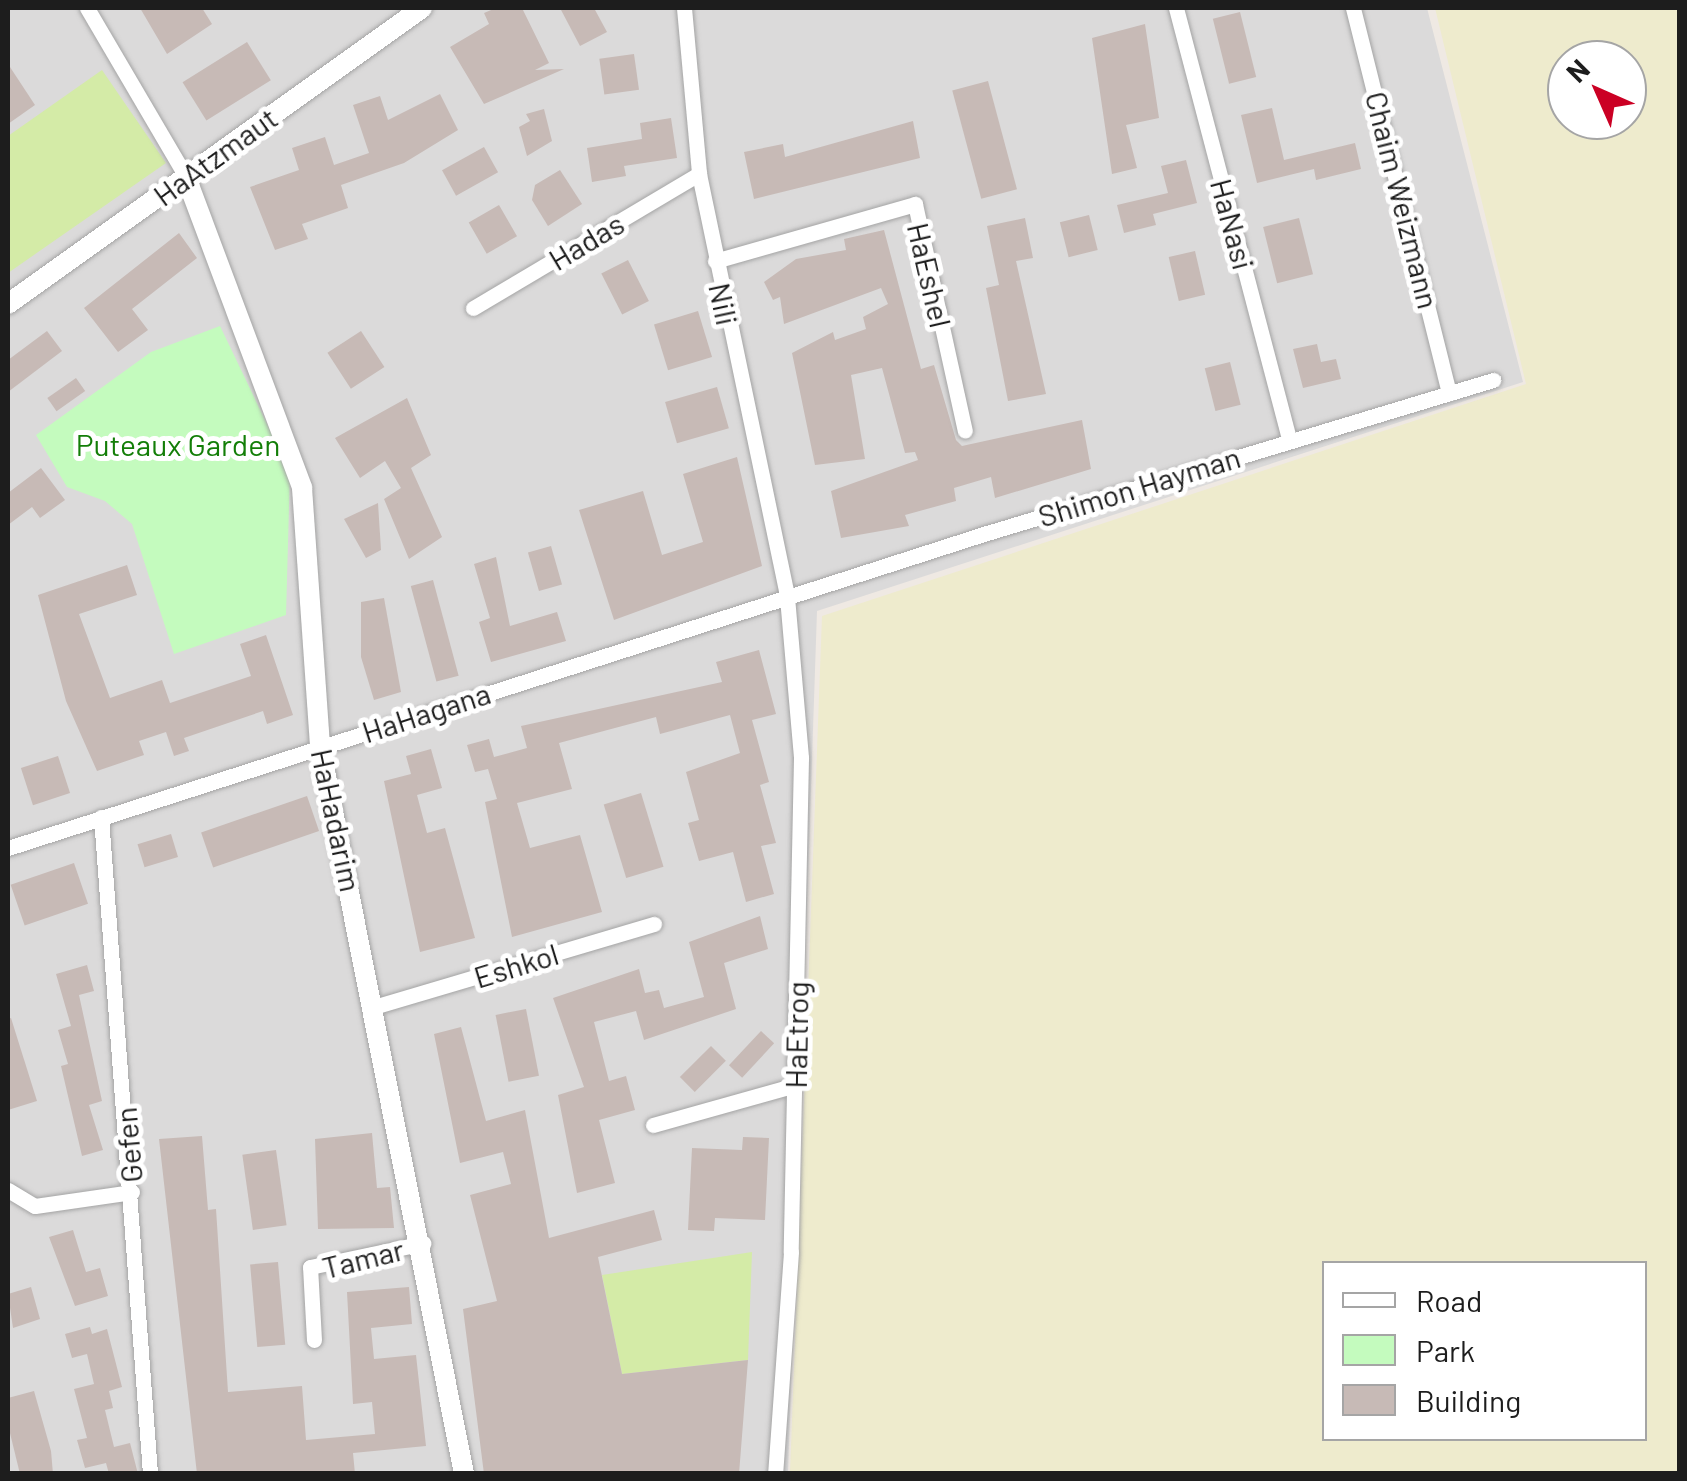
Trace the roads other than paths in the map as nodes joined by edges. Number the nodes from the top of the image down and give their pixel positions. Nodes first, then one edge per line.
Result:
1 (87, 8) edge
2 (422, 8) edge
3 (684, 8) edge
4 (1176, 8) edge
5 (1352, 8) edge
6 (699, 174) junction
7 (186, 177) junction
8 (715, 261) junction
9 (8, 304) edge
10 (473, 308) dead end
11 (1493, 380) dead end
12 (1450, 393) junction
13 (965, 431) dead end
14 (1289, 440) junction
15 (787, 597) junction
16 (320, 746) junction
17 (100, 817) junction
18 (8, 848) edge
19 (654, 924) dead end
20 (377, 1006) junction
21 (795, 1086) junction
22 (653, 1125) dead end
23 (8, 1190) edge
24 (132, 1192) junction
25 (424, 1243) junction
26 (314, 1340) dead end
27 (150, 1474) edge
28 (464, 1474) edge
29 (775, 1474) edge

1 - 7 street
2 - 7 street, HaAtzmaut
3 - 6 street, Nili
4 - 14 street, HaNasi
5 - 12 street, Chaim Weizmann
6 - 8 street, Nili
6 - 10 street, Hadas
7 - 9 street, HaAtzmaut
7 - 16 street, HaHadarim
8 - 13 street, HaEshel
8 - 15 street, Nili
11 - 12 street, Shimon Hayman
12 - 14 street, Shimon Hayman
14 - 15 street, Shimon Hayman
15 - 16 street, HaHagana
15 - 21 street, HaEtrog
16 - 17 street, HaHagana
16 - 20 street, HaHadarim
17 - 18 street, HaHagana
17 - 24 street, Gefen
19 - 20 street, Eshkol
20 - 25 street, HaHadarim
21 - 22 street
21 - 29 street, HaEtrog
23 - 24 street
24 - 27 street, Gefen
25 - 26 street, Tamar
25 - 28 street, HaHadarim

